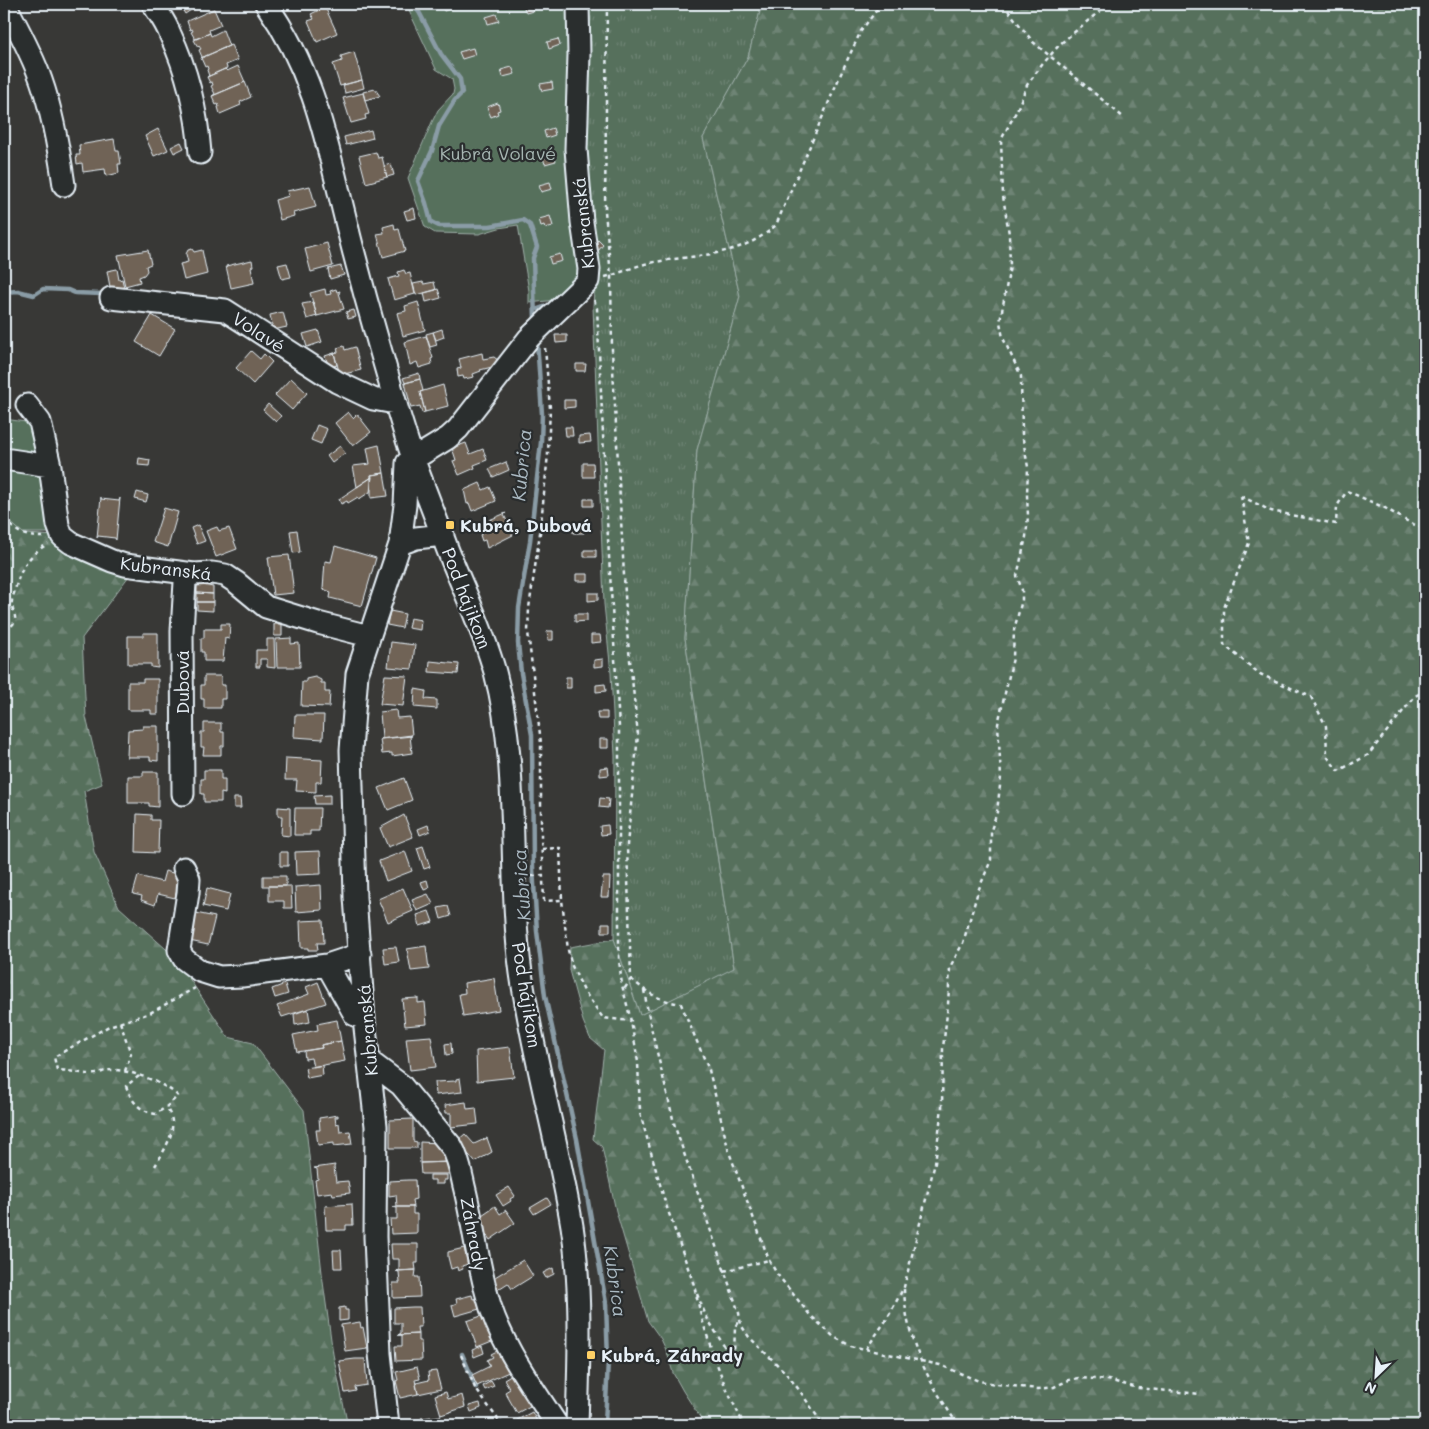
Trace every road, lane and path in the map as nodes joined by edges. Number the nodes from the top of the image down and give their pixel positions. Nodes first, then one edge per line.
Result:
1 (5, 4) edge
2 (153, 4) edge
3 (266, 4) edge
4 (578, 4) edge
5 (607, 4) edge
6 (881, 4) edge
7 (1003, 4) edge
8 (1111, 4) edge
9 (1050, 55) junction
10 (1123, 117) dead end
11 (200, 153) dead end
12 (64, 186) dead end
13 (611, 276) junction
14 (588, 281) junction
15 (111, 298) dead end
16 (544, 323) junction
17 (395, 403) junction
18 (27, 405) dead end
19 (413, 458) junction
20 (4, 459) edge
21 (50, 466) junction
22 (4, 520) edge
23 (1425, 527) edge
24 (443, 534) junction
25 (62, 536) junction
26 (400, 544) junction
27 (194, 574) junction
28 (4, 629) edge
29 (369, 636) junction
30 (1425, 691) edge
31 (183, 794) dead end
32 (541, 849) junction
33 (184, 868) dead end
34 (562, 900) junction
35 (360, 954) junction
36 (327, 965) junction
37 (209, 975) junction
38 (631, 979) junction
39 (644, 990) junction
40 (623, 991) junction
41 (364, 1019) junction
42 (631, 1021) junction
43 (120, 1022) junction
44 (369, 1061) junction
45 (125, 1071) junction
46 (139, 1076) junction
47 (166, 1108) junction
48 (155, 1166) dead end
49 (770, 1260) junction
50 (724, 1271) junction
51 (694, 1285) junction
52 (904, 1287) junction
53 (740, 1319) junction
54 (866, 1349) junction
55 (461, 1355) dead end
56 (920, 1361) junction
57 (1200, 1394) dead end
58 (4, 1419) edge
59 (1425, 1420) edge
60 (6, 1425) edge
61 (388, 1425) edge
62 (500, 1425) edge
63 (557, 1425) edge
64 (577, 1425) edge
65 (744, 1425) edge
66 (823, 1425) edge
67 (958, 1425) edge
68 (1420, 1425) edge

1 - 12 street
2 - 11 street
3 - 17 street
4 - 14 street, Kubranská
5 - 13 path
6 - 13 path
7 - 9 path
8 - 9 path
9 - 10 path
9 - 52 path
13 - 38 path
14 - 16 street, Kubranská
14 - 40 path
15 - 17 street, Volavé
16 - 19 street, Kubranská
16 - 32 path
17 - 19 street
18 - 21 street
19 - 24 street, Pod hájikom
19 - 26 street, Kubranská
20 - 21 street
21 - 25 street
22 - 25 path
23 - 30 path
24 - 26 street
24 - 64 street, Pod hájikom
25 - 27 street, Kubranská
25 - 28 path
26 - 29 street, Kubranská
27 - 29 street, Kubranská
27 - 31 street, Dubová
29 - 35 street, Kubranská
32 - 34 path
32 - 34 path
33 - 37 street
34 - 42 path
35 - 36 street
35 - 41 street, Kubranská
36 - 37 street
36 - 41 street
37 - 43 path
38 - 39 path
38 - 40 path
39 - 49 path
39 - 50 path
40 - 42 path
41 - 44 street, Kubranská
42 - 51 path
43 - 45 path
43 - 45 path
44 - 61 street, Kubranská
44 - 63 street, Záhrady
45 - 46 path
46 - 47 path
46 - 47 path
47 - 48 path
49 - 50 path
49 - 54 path
50 - 53 path
51 - 53 path
51 - 65 path
52 - 54 path
52 - 56 path
53 - 66 path
54 - 56 path
55 - 62 path
56 - 57 path
56 - 67 path
58 - 60 path
59 - 68 path

